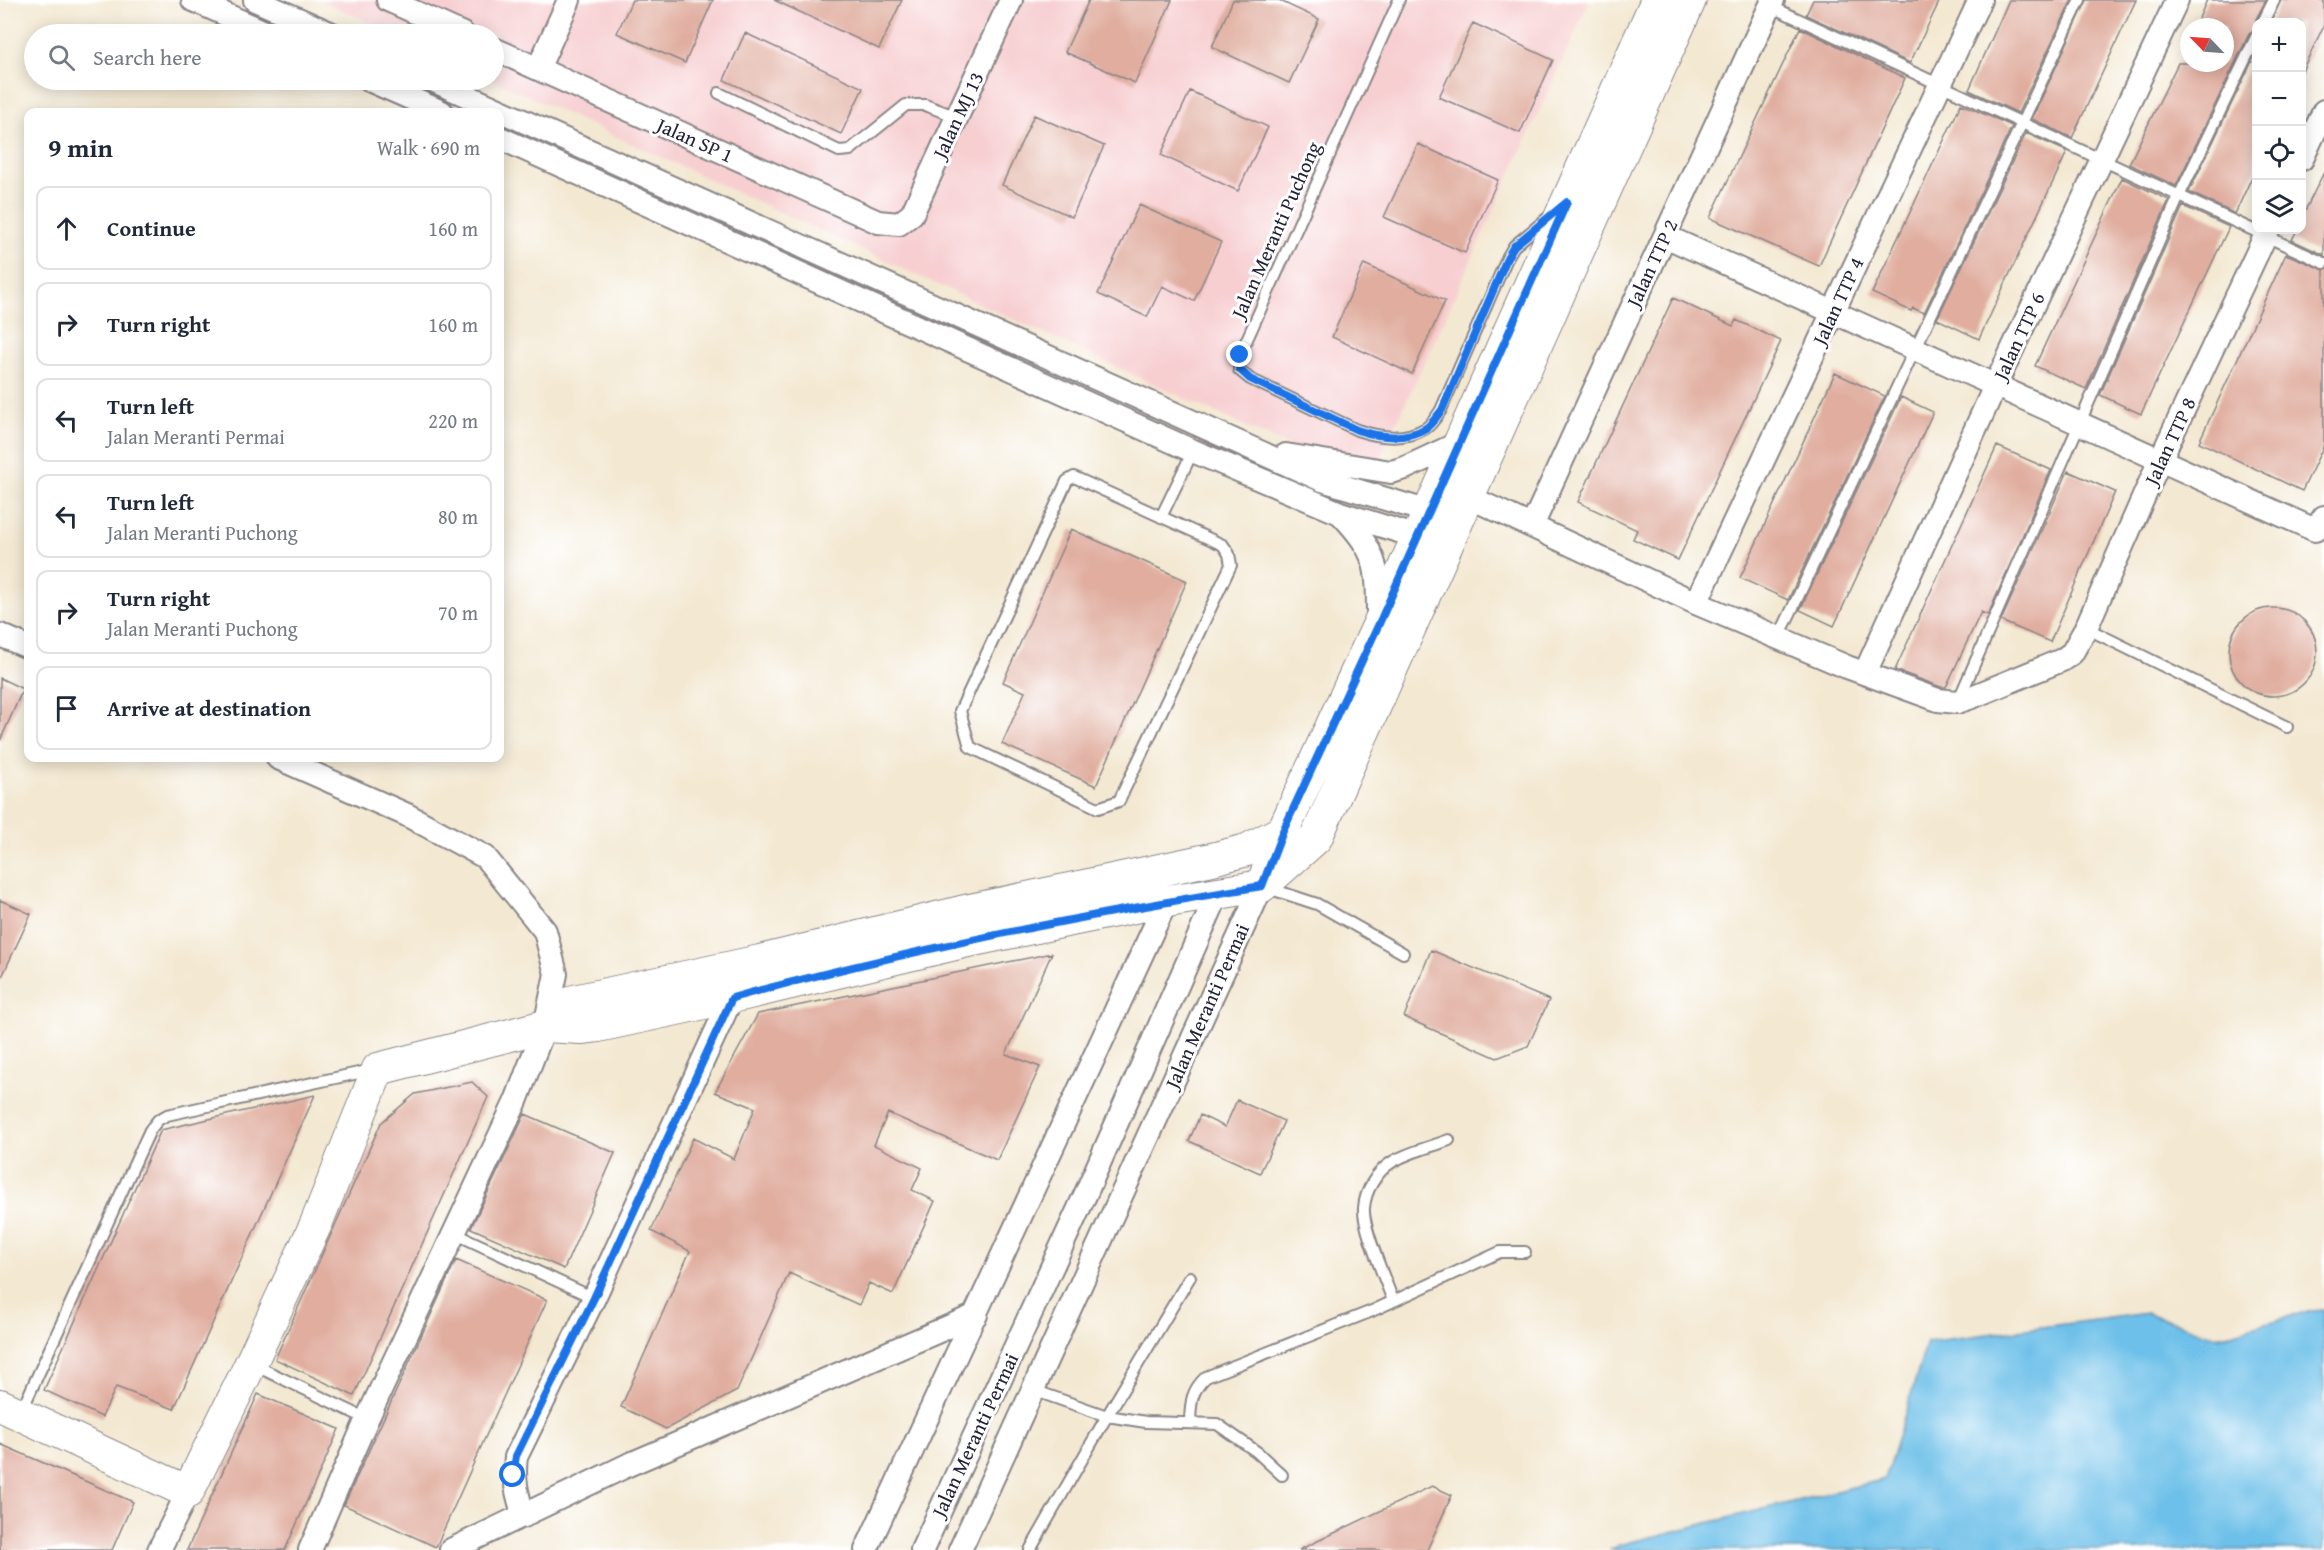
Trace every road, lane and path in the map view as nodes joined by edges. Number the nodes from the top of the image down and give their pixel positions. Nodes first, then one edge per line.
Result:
1 (193, 0) edge
2 (255, 0) edge
3 (388, 0) edge
4 (569, 0) edge
5 (1011, 0) edge
6 (1399, 0) edge
7 (1657, 0) edge
8 (1690, 0) edge
9 (1980, 0) edge
10 (2080, 0) edge
11 (2177, 0) edge
12 (2274, 0) edge
13 (1771, 3) edge
14 (2265, 18) edge
15 (247, 24) edge
16 (309, 24) edge
17 (441, 24) edge
18 (2252, 45) edge
19 (504, 54) edge
20 (538, 69) junction
21 (1940, 85) junction
22 (392, 90) edge
23 (454, 90) edge
24 (719, 93) dead end
25 (433, 108) edge
26 (494, 108) edge
27 (2324, 111) edge
28 (504, 112) edge
29 (957, 117) junction
30 (2022, 123) junction
31 (504, 140) edge
32 (2306, 149) edge
33 (2102, 160) junction
34 (2179, 196) junction
35 (1567, 202) junction
36 (899, 224) joint
37 (2252, 227) edge
38 (2267, 234) edge
39 (2269, 234) edge
40 (1665, 236) junction
41 (2324, 263) edge
42 (1833, 312) junction
43 (1914, 349) junction
44 (1995, 386) junction
45 (2081, 424) junction
46 (1459, 443) junction
47 (1252, 449) junction
48 (1193, 451) junction
49 (2160, 460) junction
50 (1429, 511) junction
51 (1340, 513) junction
52 (1161, 517) junction
53 (1458, 521) junction
54 (2320, 524) edge
55 (1532, 526) junction
56 (1696, 603) junction
57 (1378, 626) junction
58 (2086, 628) junction
59 (0, 635) edge
60 (1778, 639) junction
61 (24, 645) edge
62 (1865, 673) junction
63 (1957, 702) junction
64 (2287, 727) dead end
65 (287, 762) edge
66 (1283, 831) junction
67 (1262, 886) junction
68 (1218, 893) junction
69 (1166, 902) junction
70 (1402, 953) dead end
71 (732, 998) junction
72 (545, 1026) junction
73 (378, 1069) junction
74 (1449, 1140) dead end
75 (454, 1233) junction
76 (1525, 1252) dead end
77 (1190, 1278) dead end
78 (594, 1298) junction
79 (1393, 1301) junction
80 (976, 1316) junction
81 (251, 1363) junction
82 (1033, 1390) junction
83 (10, 1410) edge
84 (1107, 1416) junction
85 (368, 1419) junction
86 (1190, 1421) junction
87 (1281, 1475) dead end
88 (188, 1492) junction
89 (524, 1516) junction
90 (159, 1550) edge
91 (310, 1550) edge
92 (451, 1550) edge
93 (866, 1550) edge
94 (922, 1550) edge
95 (960, 1550) edge
96 (1030, 1550) edge

1 - 15 street
2 - 16 street
3 - 17 street
4 - 20 street
5 - 29 street, Jalan MJ 13
6 - 35 lane, Jalan Meranti Puchong
7 - 35 street, Jalan Meranti Permai
8 - 53 street
9 - 21 street, Jalan TTP 4
10 - 30 lane
11 - 33 street, Jalan TTP 6
12 - 14 lane
13 - 21 lane
13 - 40 street, Jalan TTP 2
18 - 34 lane
19 - 20 street, Jalan SP 1
20 - 36 street, Jalan SP 1
21 - 30 lane
21 - 42 street, Jalan TTP 4
22 - 25 street
23 - 26 street
24 - 29 lane
27 - 32 street
28 - 47 street
29 - 36 street, Jalan MJ 13
30 - 33 lane
30 - 43 lane
31 - 48 street
33 - 34 lane
33 - 44 street, Jalan TTP 6
34 - 37 lane
34 - 45 lane
35 - 46 street, Jalan Meranti Permai
38 - 49 street, Jalan TTP 8
39 - 41 lane
40 - 42 street
40 - 55 street, Jalan TTP 2
42 - 43 street
42 - 56 street, Jalan TTP 4
43 - 44 street
43 - 60 lane
44 - 45 street
44 - 62 street, Jalan TTP 6
45 - 49 street
45 - 63 lane
46 - 47 street
46 - 50 street, Jalan Meranti Permai
47 - 50 street
48 - 51 street
48 - 52 lane
49 - 54 street
49 - 58 street, Jalan TTP 8
50 - 51 street
50 - 53 street
50 - 53 street
50 - 57 street, Jalan Meranti Permai
51 - 57 street
52 - 52 lane
53 - 55 street
53 - 67 street
55 - 56 street
56 - 60 street
57 - 66 street, Jalan Meranti Permai
58 - 63 street, Jalan TTP 8
58 - 64 lane
59 - 61 street
60 - 62 street
62 - 63 street
65 - 72 street
66 - 67 street, Jalan Meranti Permai
66 - 72 street
67 - 68 street
67 - 70 lane
67 - 82 street, Jalan Meranti Permai
68 - 69 street
68 - 94 street, Jalan Meranti Permai
69 - 71 street
69 - 80 street
71 - 72 street
71 - 78 street
72 - 73 street
72 - 75 street
73 - 81 street
73 - 83 lane
74 - 79 lane
75 - 78 lane
75 - 85 street
76 - 79 lane
77 - 84 lane
78 - 89 street
79 - 86 lane
80 - 89 street
80 - 93 street
81 - 85 lane
81 - 88 street
82 - 84 lane
82 - 95 street, Jalan Meranti Permai
83 - 88 street
84 - 86 lane
84 - 96 lane
85 - 91 street
86 - 87 lane
88 - 90 street
89 - 92 street

